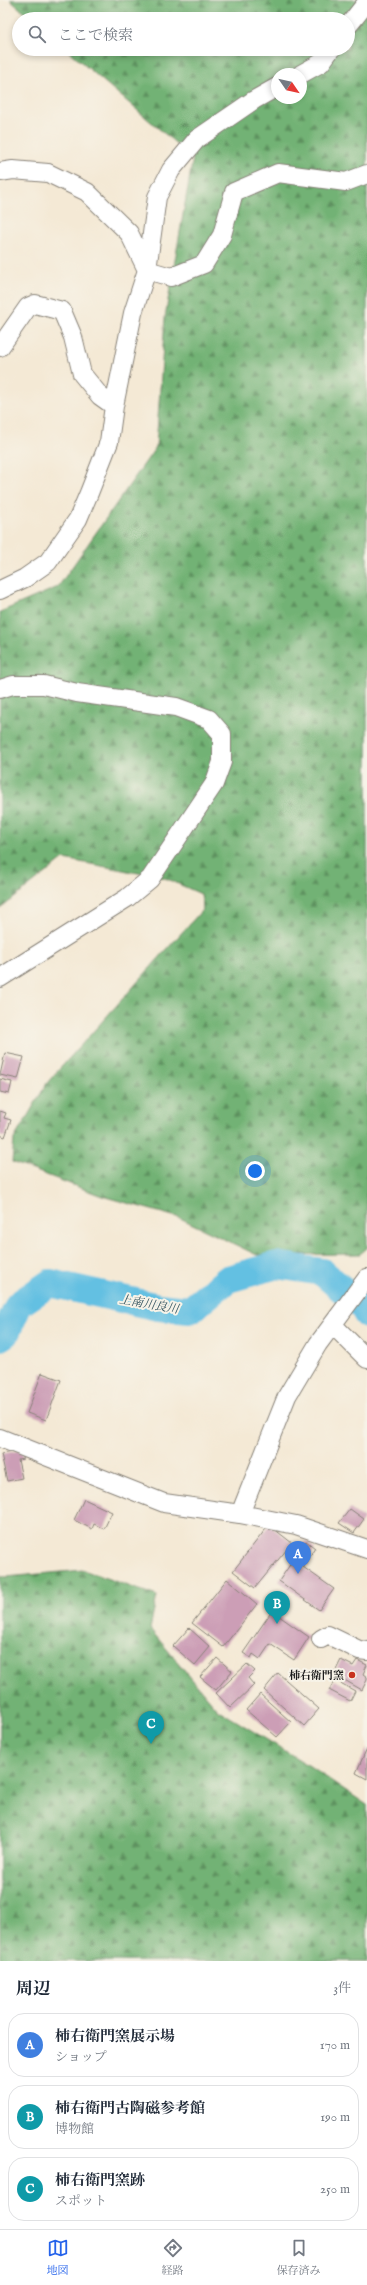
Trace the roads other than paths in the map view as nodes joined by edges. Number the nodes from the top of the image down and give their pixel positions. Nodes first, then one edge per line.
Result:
1 (367, 2) edge
2 (355, 17) edge
3 (326, 56) edge
4 (307, 71) edge
5 (271, 91) edge
6 (0, 172) edge
7 (367, 174) edge
8 (147, 270) junction
9 (0, 347) edge
10 (114, 406) junction
11 (0, 590) edge
12 (0, 689) edge
13 (0, 978) edge
14 (367, 1278) edge
15 (333, 1325) junction
16 (367, 1359) edge
17 (0, 1438) edge
18 (240, 1514) junction
19 (367, 1549) edge
20 (322, 1639) dead end
21 (367, 1651) edge

1 - 2 street
3 - 4 street
5 - 8 street
6 - 8 street
7 - 8 street
8 - 10 street
9 - 10 street
10 - 11 street
12 - 13 street
14 - 15 street
15 - 16 street
15 - 18 street
17 - 18 street
18 - 19 street
20 - 21 street

